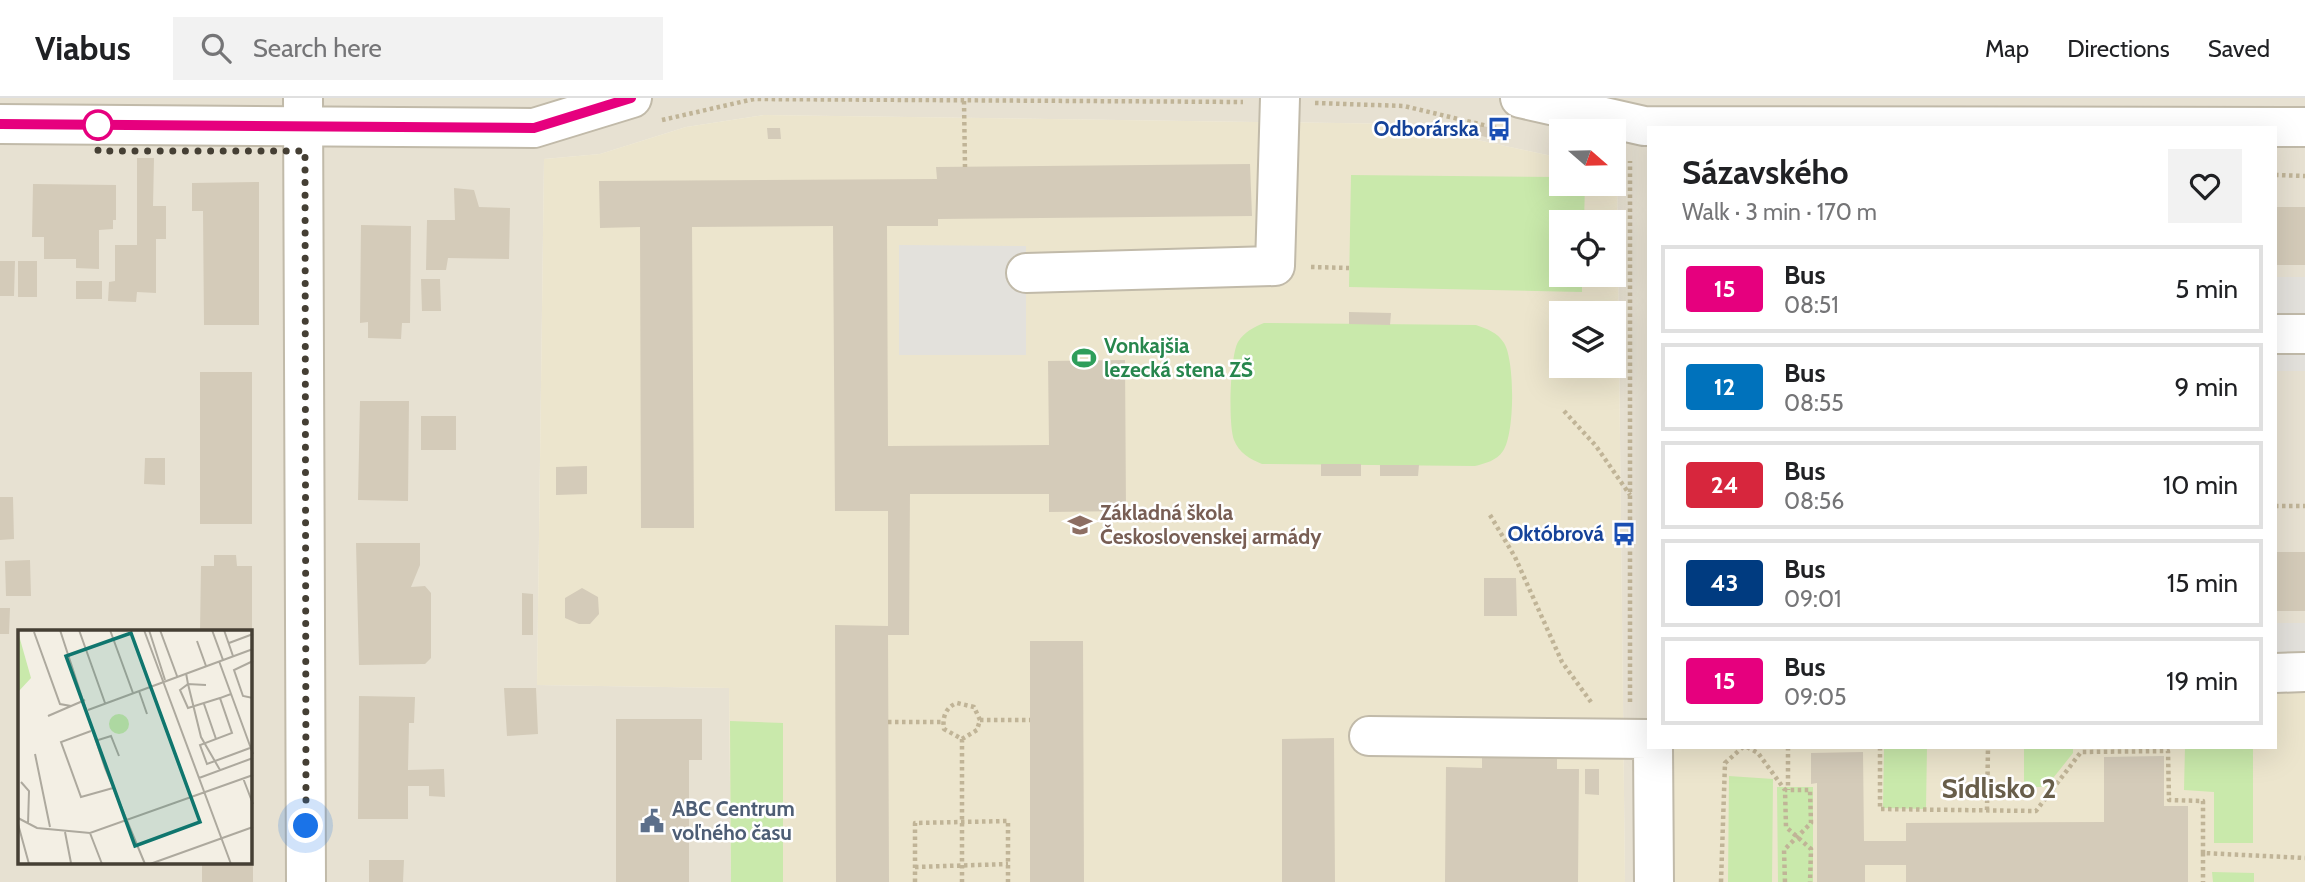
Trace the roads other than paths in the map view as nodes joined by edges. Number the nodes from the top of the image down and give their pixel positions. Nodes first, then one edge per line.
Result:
1 (1280, 100) edge
2 (645, 109) edge
3 (303, 112) edge
4 (1758, 112) edge
5 (1509, 113) edge
6 (0, 124) edge
7 (1711, 126) edge
8 (2269, 126) edge
9 (2277, 126) edge
10 (2305, 127) edge
11 (1641, 147) edge
12 (1026, 272) dead end
13 (2277, 334) edge
14 (2305, 334) edge
15 (2277, 673) edge
16 (2305, 673) edge
17 (1369, 737) dead end
18 (1637, 741) edge
19 (306, 882) edge
20 (1654, 882) edge

1 - 12 street
2 - 3 street
3 - 6 street
3 - 19 street
4 - 7 street
4 - 8 street
5 - 11 street
9 - 10 street
13 - 14 street
15 - 16 street
17 - 18 street
18 - 20 street

